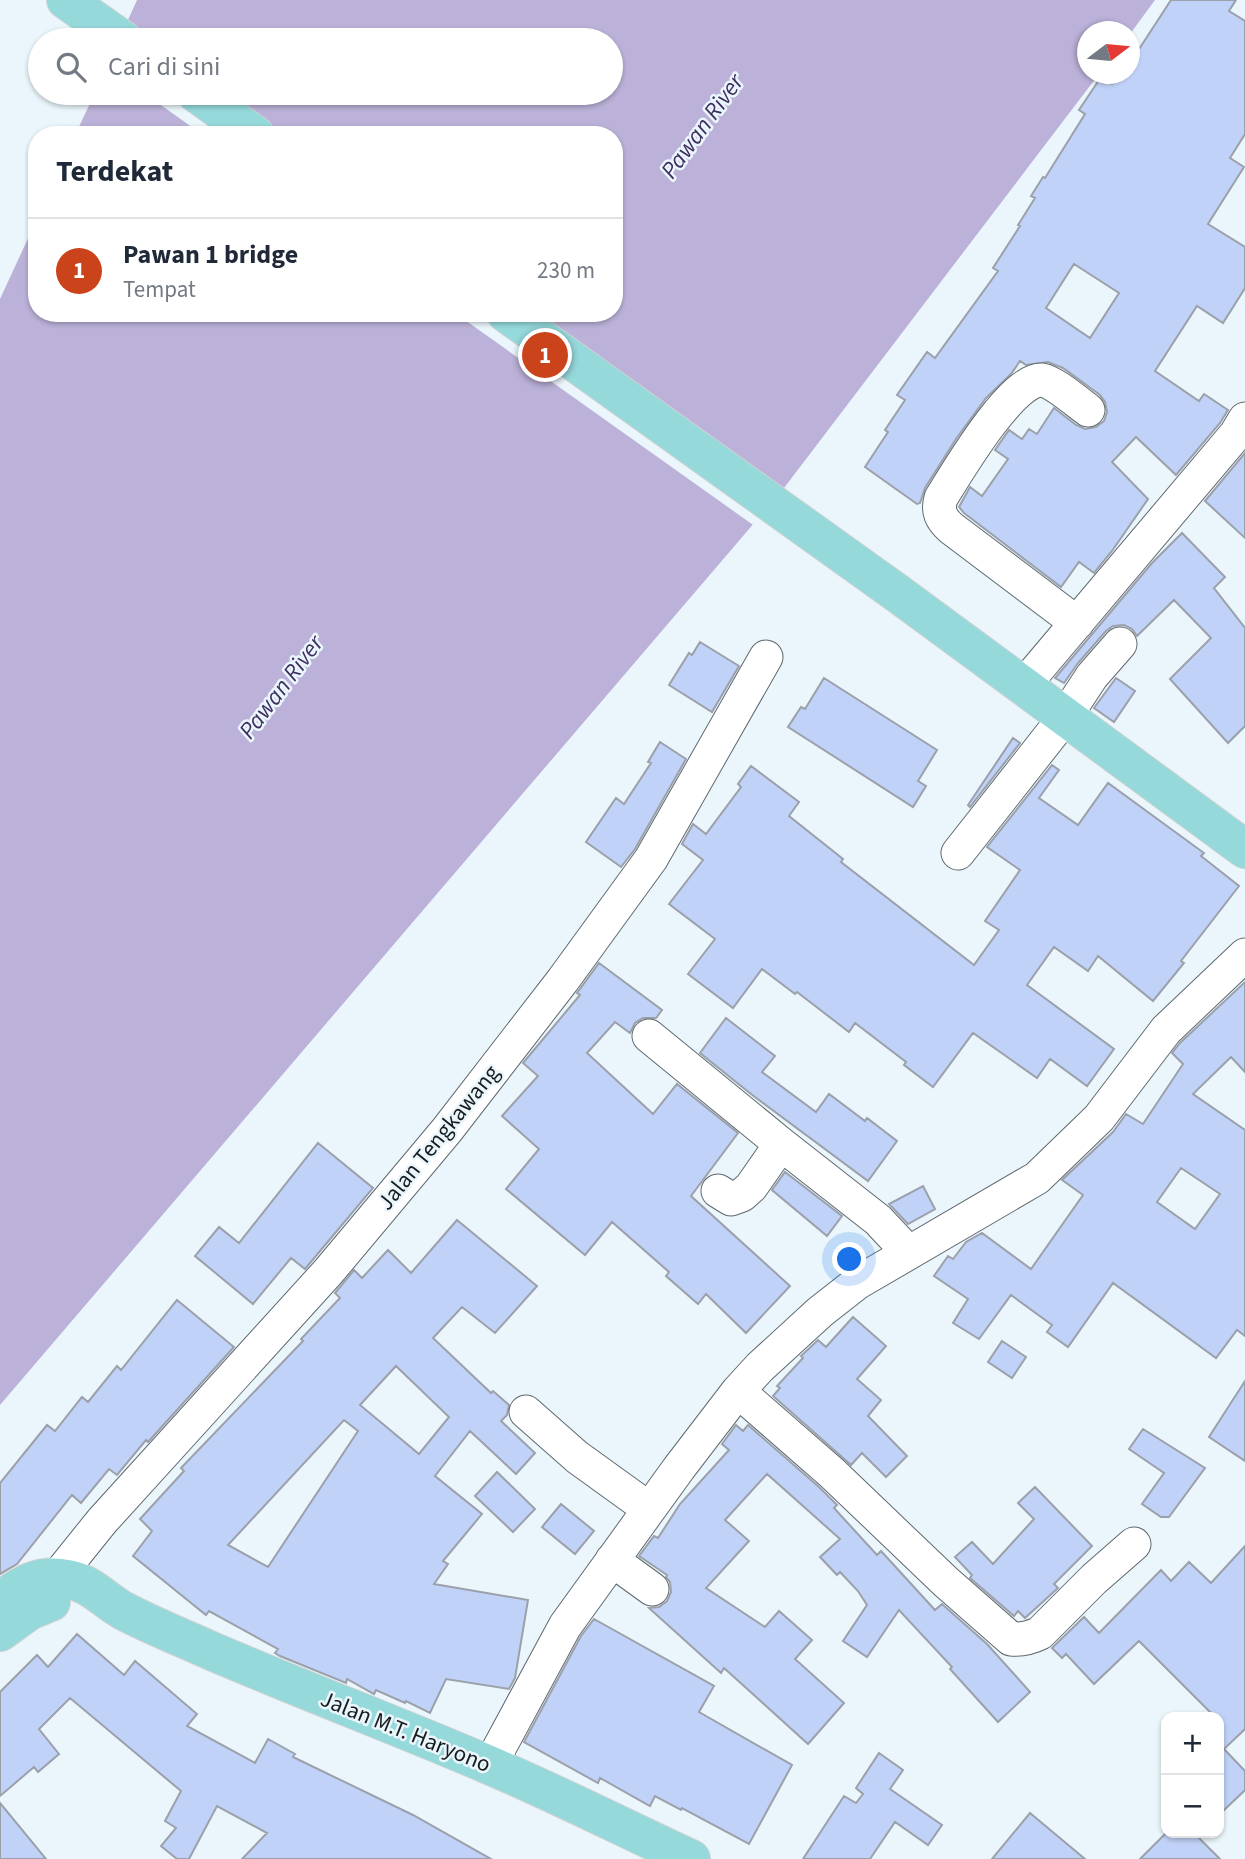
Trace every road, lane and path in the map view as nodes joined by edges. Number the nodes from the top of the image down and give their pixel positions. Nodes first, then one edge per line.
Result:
1 (66, 0) edge
2 (106, 28) edge
3 (214, 105) edge
4 (243, 126) edge
5 (519, 322) edge
6 (1088, 410) dead end
7 (1245, 419) edge
8 (1077, 623) junction
9 (1120, 644) dead end
10 (766, 657) dead end
11 (1024, 685) junction
12 (1065, 717) junction
13 (1245, 849) edge
14 (958, 853) dead end
15 (1245, 955) edge
16 (649, 1036) dead end
17 (781, 1144) junction
18 (718, 1191) dead end
19 (908, 1252) junction
20 (738, 1391) junction
21 (527, 1412) dead end
22 (649, 1509) junction
23 (1134, 1544) dead end
24 (612, 1560) junction
25 (69, 1586) junction
26 (652, 1589) dead end
27 (0, 1601) edge
28 (0, 1632) edge
29 (490, 1765) junction
30 (691, 1859) edge

1 - 2 main road
3 - 4 main road
5 - 11 main road
6 - 8 street
7 - 8 street
8 - 11 street
9 - 12 street
10 - 25 street, Jalan Tengkawang
11 - 12 main road
12 - 13 main road
12 - 14 street
15 - 19 street
16 - 17 street
17 - 18 street
17 - 19 street
19 - 20 street
20 - 22 street
20 - 23 street
21 - 22 street
22 - 24 street
24 - 26 street
24 - 29 street
25 - 27 main road
25 - 28 main road
25 - 29 main road, Jalan M.T. Haryono
29 - 30 main road, Jalan M.T. Haryono

